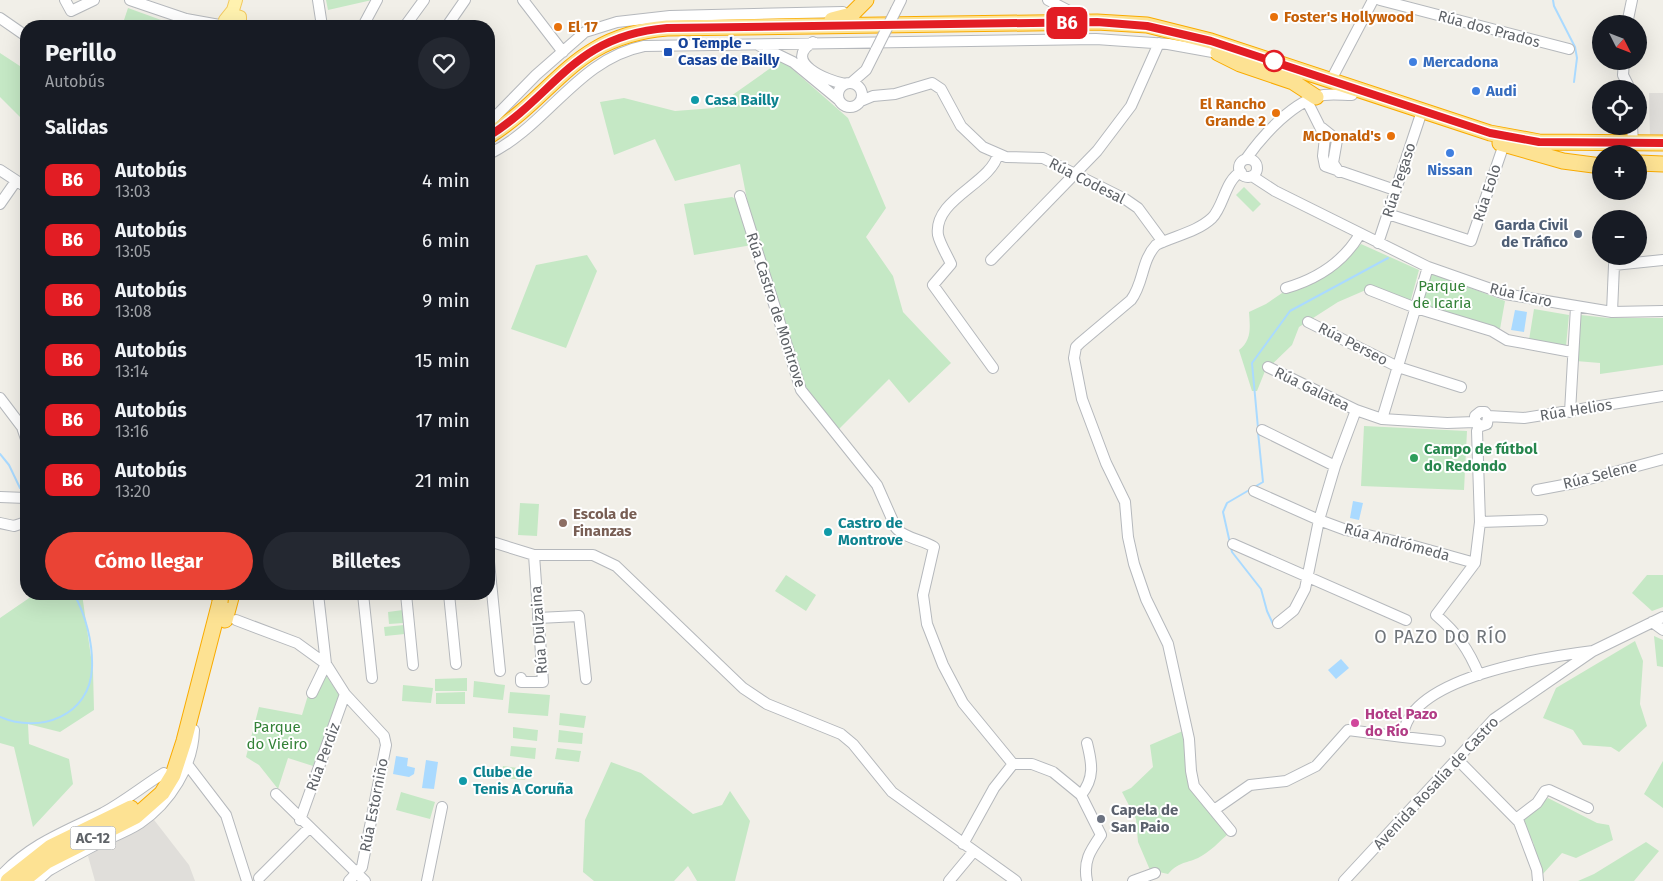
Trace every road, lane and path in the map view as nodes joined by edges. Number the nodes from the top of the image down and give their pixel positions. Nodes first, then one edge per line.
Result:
1 (65, 0) edge
2 (94, 0) edge
3 (130, 0) edge
4 (236, 0) edge
5 (242, 0) edge
6 (318, 0) edge
7 (377, 0) edge
8 (424, 0) edge
9 (465, 0) edge
10 (523, 0) edge
11 (860, 0) edge
12 (866, 0) edge
13 (1048, 0) edge
14 (1373, 0) edge
15 (1380, 0) edge
16 (1632, 0) edge
17 (898, 5) edge
18 (1075, 14) joint
19 (1629, 15) edge
20 (0, 18) edge
21 (236, 19) edge
22 (196, 20) edge
23 (225, 20) edge
24 (321, 20) edge
25 (366, 20) edge
26 (409, 20) edge
27 (451, 20) edge
28 (741, 27) junction
29 (1168, 29) junction
30 (20, 32) edge
31 (813, 42) junction
32 (1159, 43) junction
33 (739, 44) junction
34 (1568, 49) dead end
35 (563, 52) junction
36 (1218, 53) junction
37 (1331, 80) junction
38 (857, 89) junction
39 (1308, 95) junction
40 (1352, 95) junction
41 (839, 100) junction
42 (495, 117) edge
43 (1420, 117) junction
44 (495, 131) edge
45 (1633, 135) edge
46 (495, 142) edge
47 (1539, 142) junction
48 (1633, 142) junction
49 (1663, 143) edge
50 (1504, 144) junction
51 (1592, 147) edge
52 (1647, 148) edge
53 (1663, 148) edge
54 (495, 151) edge
55 (998, 154) junction
56 (1250, 160) junction
57 (1563, 161) junction
58 (1592, 162) edge
59 (1663, 164) edge
60 (1592, 165) edge
61 (1647, 165) edge
62 (0, 170) edge
63 (1240, 172) junction
64 (1076, 175) junction
65 (1252, 176) junction
66 (16, 181) junction
67 (20, 183) edge
68 (1395, 190) junction
69 (740, 196) dead end
70 (0, 204) edge
71 (1388, 214) junction
72 (1360, 234) junction
73 (1163, 242) junction
74 (1378, 243) junction
75 (991, 260) dead end
76 (1663, 260) edge
77 (1428, 267) junction
78 (1286, 288) dead end
79 (1370, 290) dead end
80 (1576, 307) junction
81 (1416, 308) junction
82 (1663, 311) edge
83 (1612, 312) junction
84 (1308, 322) dead end
85 (1572, 352) junction
86 (1268, 367) dead end
87 (1398, 367) junction
88 (993, 368) dead end
89 (1461, 387) dead end
90 (1663, 396) edge
91 (0, 398) edge
92 (1356, 410) junction
93 (1570, 412) junction
94 (1382, 419) junction
95 (20, 424) edge
96 (1477, 424) junction
97 (1262, 430) dead end
98 (1663, 459) edge
99 (1335, 466) junction
100 (1537, 490) dead end
101 (1254, 491) dead end
102 (0, 497) edge
103 (20, 498) edge
104 (1319, 520) junction
105 (1542, 520) dead end
106 (1480, 522) junction
107 (0, 523) edge
108 (20, 524) edge
109 (495, 543) edge
110 (1233, 544) dead end
111 (534, 555) junction
112 (1475, 563) junction
113 (1308, 576) junction
114 (220, 600) edge
115 (221, 600) edge
116 (221, 600) edge
117 (319, 600) edge
118 (364, 600) edge
119 (407, 600) edge
120 (450, 600) edge
121 (493, 600) edge
122 (1663, 617) edge
123 (538, 618) junction
124 (236, 620) dead end
125 (1406, 620) dead end
126 (1652, 622) junction
127 (1278, 623) dead end
128 (1663, 630) edge
129 (1593, 651) junction
130 (326, 664) junction
131 (456, 664) dead end
132 (413, 665) dead end
133 (500, 671) dead end
134 (1479, 675) junction
135 (372, 678) dead end
136 (521, 678) dead end
137 (586, 679) dead end
138 (312, 693) dead end
139 (345, 694) junction
140 (194, 730) junction
141 (1402, 737) junction
142 (1440, 742) dead end
143 (1087, 744) dead end
144 (1457, 759) junction
145 (187, 764) junction
146 (1014, 764) junction
147 (164, 773) junction
148 (154, 794) junction
149 (276, 794) dead end
150 (1081, 795) junction
151 (442, 807) dead end
152 (1588, 808) dead end
153 (1214, 810) junction
154 (1516, 818) junction
155 (300, 820) junction
156 (309, 828) junction
157 (1231, 831) dead end
158 (963, 844) junction
159 (974, 851) junction
160 (357, 872) junction
161 (1156, 873) dead end
162 (0, 877) edge
163 (259, 878) dead end
164 (8, 881) edge
165 (22, 881) edge
166 (37, 881) edge
167 (247, 881) edge
168 (349, 881) edge
169 (365, 881) edge
170 (427, 881) edge
171 (949, 881) edge
172 (1016, 881) edge
173 (1087, 881) edge
174 (1133, 881) edge
175 (1344, 881) edge
176 (1538, 881) edge

1 - 2 street
3 - 22 street
4 - 21 main road
5 - 21 main road
6 - 24 street
7 - 25 street
8 - 26 street
9 - 27 street
10 - 35 street
11 - 35 street
12 - 28 highway
13 - 18 street
14 - 37 street
15 - 34 street, Rúa dos Prados
16 - 19 street
17 - 38 street, bridge
18 - 29 highway
20 - 30 street
21 - 23 main road
28 - 29 highway
28 - 44 highway
29 - 37 highway
31 - 32 street
31 - 33 street
31 - 38 street, Rúa Codesal
32 - 36 street
32 - 64 street
33 - 41 street
33 - 54 street
35 - 42 street
36 - 39 highway
36 - 40 highway
36 - 46 highway
37 - 47 highway
38 - 41 street
38 - 41 street
38 - 55 street, Rúa Codesal
39 - 40 street
39 - 56 street
39 - 68 street
40 - 43 highway
43 - 50 highway
43 - 68 street, Rúa Pegaso
45 - 48 street
47 - 48 highway
47 - 51 highway
48 - 49 highway
50 - 57 highway
50 - 71 street, Rúa Eolo
52 - 53 highway
55 - 64 street, Rúa Codesal
55 - 88 street
56 - 63 street
56 - 65 street
57 - 58 highway
57 - 60 highway
59 - 61 highway
62 - 66 street
63 - 65 street
63 - 73 street
64 - 73 street, Rúa Codesal
64 - 75 street
65 - 72 street, Rúa Ícaro
66 - 67 street
66 - 70 street
68 - 71 street, Rúa Pegaso
69 - 146 street, Rúa Castro de Montrove
71 - 74 street, Rúa Pegaso
72 - 74 street, Rúa Ícaro
72 - 78 street
73 - 153 street
74 - 77 street, Rúa Ícaro
76 - 83 street
77 - 80 street, Rúa Ícaro
77 - 81 street, Rúa Perseo
79 - 81 street
80 - 83 street, Rúa Ícaro
80 - 85 street
81 - 85 street
81 - 87 street, Rúa Perseo
82 - 83 street, Rúa Ícaro
84 - 87 street, Rúa Perseo
85 - 93 street
86 - 92 street, Rúa Galatea
87 - 89 street
87 - 94 street, Rúa Perseo
90 - 93 street, Rúa Helios
91 - 95 street
92 - 94 street
92 - 99 street, Rúa Galatea
93 - 96 street, Rúa Helios
94 - 96 street
96 - 106 street
97 - 99 street
98 - 100 street, Rúa Selene
99 - 104 street, Rúa Galatea
101 - 104 street
102 - 103 street
104 - 112 street, Rúa Andrómeda
104 - 113 street, Rúa Galatea
105 - 106 street
106 - 112 street
107 - 108 street
109 - 111 street
110 - 113 street
111 - 123 street, Rúa Dulzaina
111 - 158 street
112 - 134 street
113 - 125 street
113 - 127 street, Rúa Galatea
114 - 147 highway
115 - 140 highway
116 - 148 highway, AC-12
117 - 130 street
118 - 135 street
119 - 132 street
120 - 131 street
121 - 133 street
122 - 126 street, Avenida Rosalía de Castro
123 - 136 street, Rúa Dulzaina
123 - 137 street
124 - 130 street
126 - 128 street
126 - 129 street, Avenida Rosalía de Castro
129 - 134 street
129 - 144 street, Avenida Rosalía de Castro
130 - 138 street
130 - 139 street
134 - 141 street
139 - 155 street, Rúa Perdiz
139 - 160 street, Rúa Estorniño
140 - 145 street
140 - 148 highway
141 - 142 street
141 - 153 street
143 - 150 street
144 - 154 street
144 - 175 street, Avenida Rosalía de Castro
145 - 166 street
145 - 167 street
146 - 150 street
146 - 158 street
147 - 148 highway
147 - 162 street
148 - 164 highway, AC-12
148 - 165 highway, AC-12
149 - 155 street
150 - 173 street
151 - 170 street
152 - 154 street
153 - 157 street
154 - 176 street
155 - 156 street
156 - 160 street
156 - 163 street
158 - 159 street
159 - 171 street
159 - 172 street
160 - 168 street
160 - 169 street
161 - 174 street

